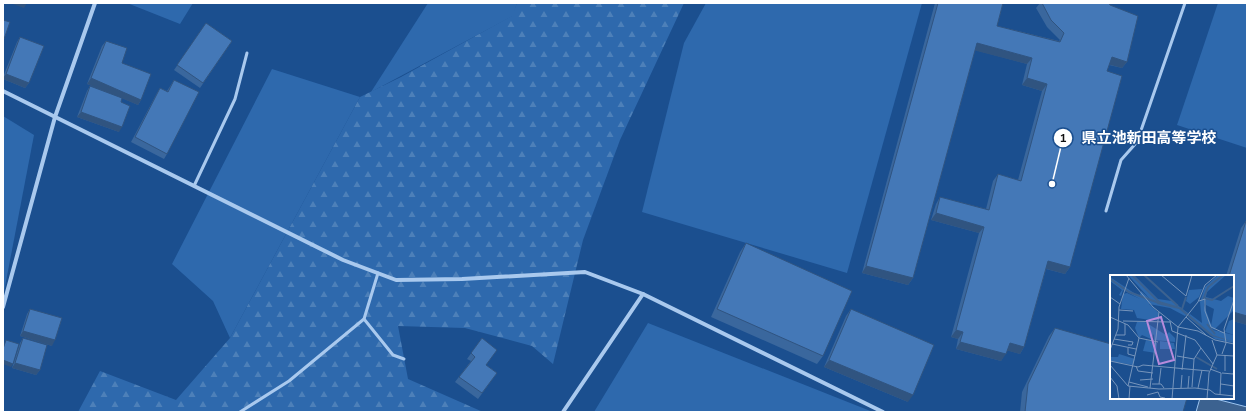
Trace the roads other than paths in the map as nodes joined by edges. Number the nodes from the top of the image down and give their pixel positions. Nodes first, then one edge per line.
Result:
1 (96, 3) edge
2 (1186, 3) edge
3 (247, 53) dead end
4 (3, 91) edge
5 (55, 117) junction
6 (194, 186) junction
7 (1106, 211) dead end
8 (378, 273) junction
9 (643, 294) junction
10 (3, 306) edge
11 (364, 319) junction
12 (404, 359) dead end
13 (240, 412) edge
14 (563, 412) edge
15 (883, 412) edge

1 - 5 street
2 - 7 lane
3 - 6 lane
4 - 5 street
5 - 6 street
5 - 10 street
6 - 8 street
8 - 9 street
8 - 11 lane
9 - 14 street
9 - 15 street
11 - 12 lane
11 - 13 lane

